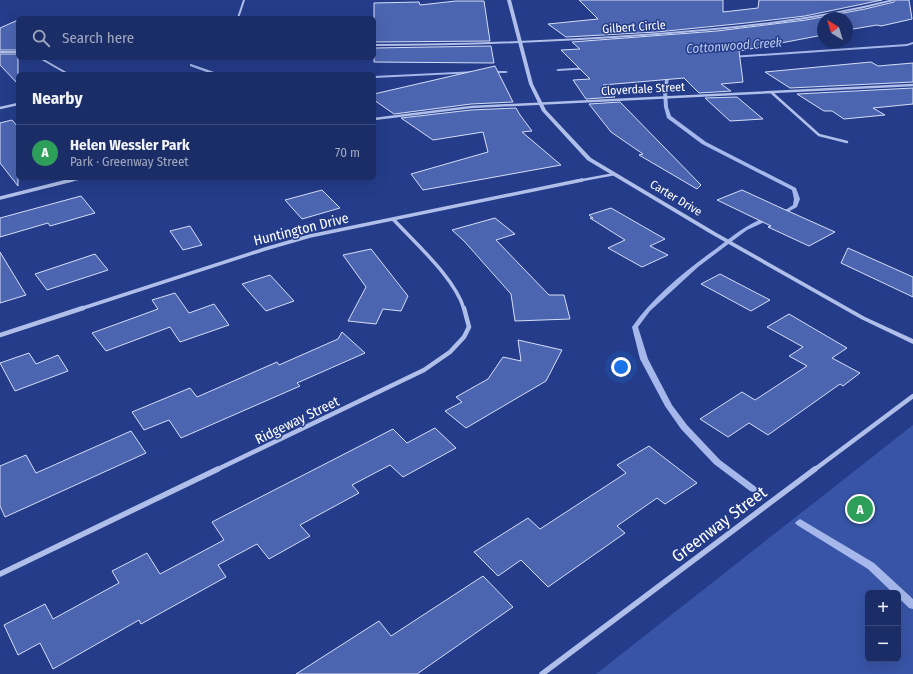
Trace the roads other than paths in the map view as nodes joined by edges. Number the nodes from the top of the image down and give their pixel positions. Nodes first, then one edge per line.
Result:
1 (244, 0) edge
2 (509, 0) edge
3 (893, 0) edge
4 (239, 16) edge
5 (521, 41) junction
6 (376, 45) edge
7 (0, 52) edge
8 (16, 52) edge
9 (44, 60) edge
10 (64, 72) edge
11 (913, 85) edge
12 (771, 92) junction
13 (540, 102) junction
14 (16, 104) edge
15 (0, 108) edge
16 (376, 119) edge
17 (848, 142) dead end
18 (615, 174) junction
19 (74, 180) edge
20 (0, 198) edge
21 (393, 219) junction
22 (0, 335) edge
23 (913, 342) edge
24 (913, 396) edge
25 (0, 574) edge
26 (542, 674) edge

1 - 4 street
2 - 5 street, Carter Drive
3 - 5 street, Gilbert Circle
5 - 6 street, Gilbert Circle
5 - 13 street, Carter Drive
7 - 8 street
9 - 10 street
11 - 12 street, Cloverdale Street
12 - 13 street, Cloverdale Street
12 - 17 street
13 - 16 street, Cloverdale Street
13 - 18 street, Carter Drive
14 - 15 street
18 - 21 street, Huntington Drive
18 - 23 street, Carter Drive
19 - 20 street
21 - 22 street, Huntington Drive
21 - 25 street, Ridgeway Street
24 - 26 street, Greenway Street

